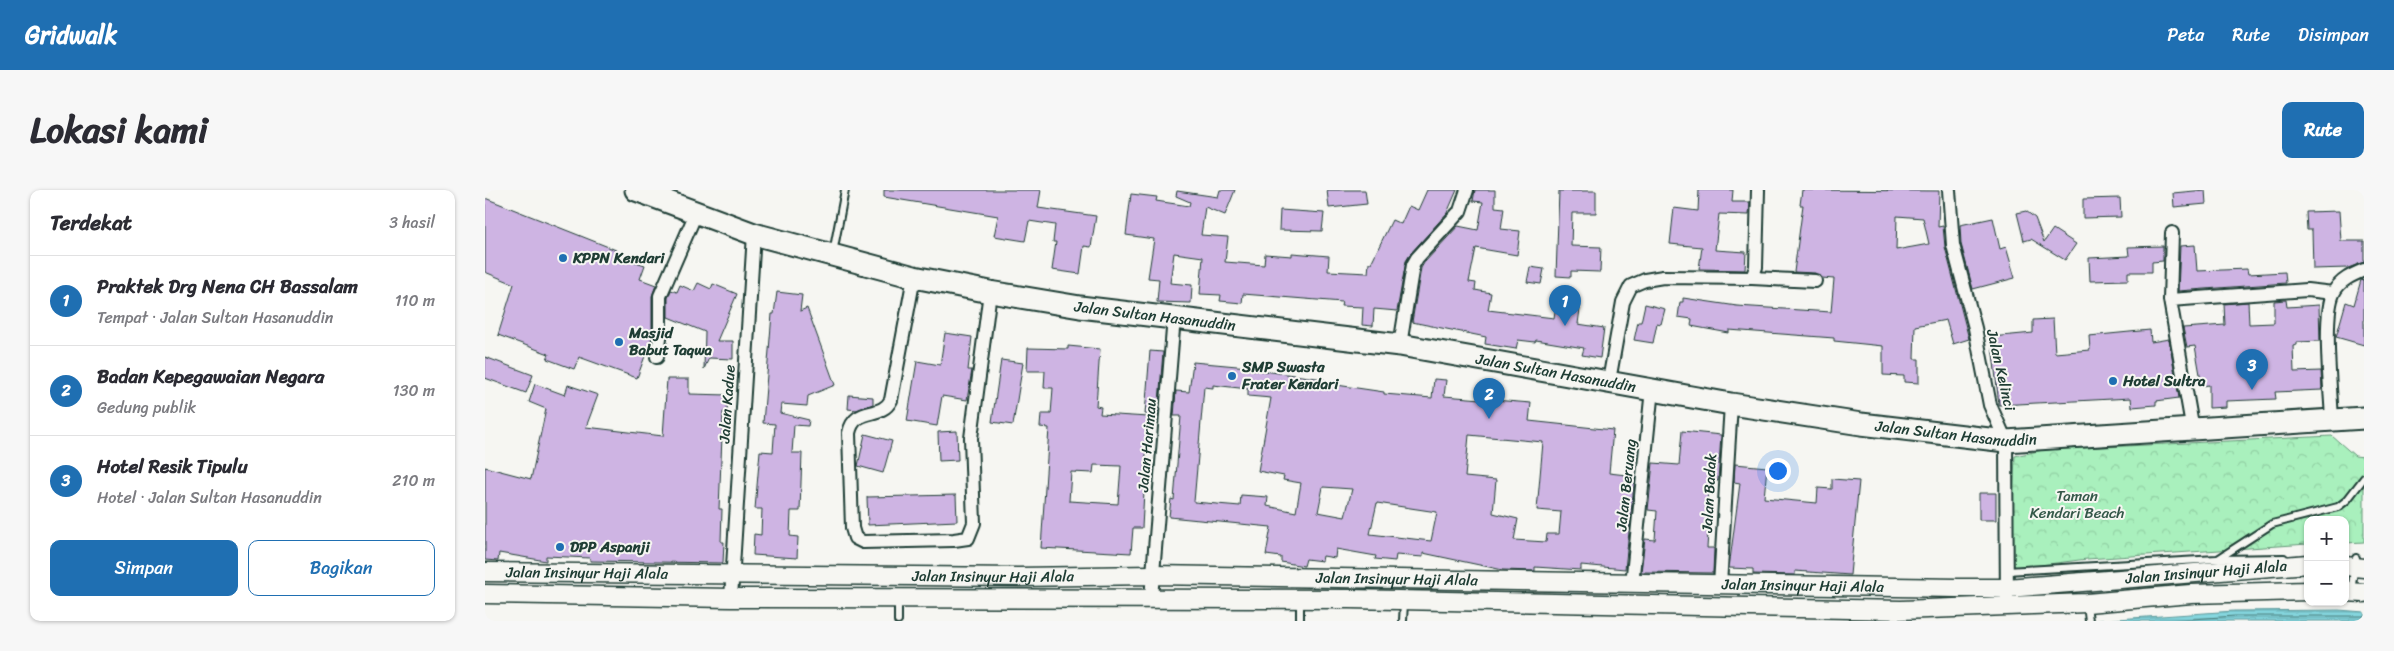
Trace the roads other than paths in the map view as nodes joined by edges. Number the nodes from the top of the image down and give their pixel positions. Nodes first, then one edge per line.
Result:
1 (636, 190) edge
2 (845, 190) edge
3 (1467, 190) edge
4 (1758, 190) edge
5 (1949, 190) edge
6 (696, 213) junction
7 (2172, 233) dead end
8 (755, 234) junction
9 (833, 256) junction
10 (2364, 270) edge
11 (914, 277) junction
12 (1752, 278) junction
13 (1815, 281) dead end
14 (990, 292) junction
15 (2333, 293) junction
16 (2171, 300) junction
17 (1174, 317) junction
18 (1400, 345) junction
19 (657, 357) dead end
20 (1609, 381) junction
21 (1652, 389) junction
22 (1731, 404) junction
23 (2364, 418) edge
24 (2332, 420) junction
25 (2193, 431) junction
26 (2006, 442) junction
27 (2364, 478) edge
28 (2304, 558) edge
29 (2217, 559) junction
30 (2355, 562) edge
31 (2304, 564) edge
32 (485, 572) edge
33 (1151, 575) junction
34 (733, 576) junction
35 (2007, 579) junction
36 (1632, 584) junction
37 (1720, 585) junction
38 (2304, 591) edge
39 (2353, 592) edge
40 (485, 594) edge
41 (731, 598) junction
42 (898, 598) junction
43 (1151, 598) junction
44 (1301, 599) junction
45 (1405, 601) junction
46 (2087, 603) junction
47 (2007, 607) junction
48 (898, 621) edge
49 (1300, 621) edge
50 (1403, 621) edge
51 (2089, 621) edge

1 - 6 highway, Jalan Sultan Hasanuddin
2 - 9 lane
3 - 18 street
4 - 12 street
5 - 26 street, Jalan Kelinci
6 - 8 highway, Jalan Sultan Hasanuddin
6 - 19 street
7 - 16 street
8 - 9 highway, Jalan Sultan Hasanuddin
8 - 34 street, Jalan Kadue
9 - 11 highway, Jalan Sultan Hasanuddin
10 - 15 street
11 - 14 highway, Jalan Sultan Hasanuddin
11 - 14 street
12 - 13 street
12 - 20 street
14 - 17 highway, Jalan Sultan Hasanuddin
15 - 16 street
15 - 24 street
16 - 25 street
17 - 18 highway, Jalan Sultan Hasanuddin
17 - 33 street, Jalan Harimau
18 - 20 highway, Jalan Sultan Hasanuddin
20 - 21 highway, Jalan Sultan Hasanuddin
21 - 22 highway, Jalan Sultan Hasanuddin
21 - 36 street, Jalan Beruang
22 - 26 highway, Jalan Sultan Hasanuddin
22 - 37 street, Jalan Badak
23 - 24 highway, Jalan Sultan Hasanuddin
24 - 25 highway, Jalan Sultan Hasanuddin
25 - 26 highway, Jalan Sultan Hasanuddin
26 - 35 street, Jalan Kelinci
27 - 29 lane
28 - 29 lane
29 - 35 lane
30 - 39 lane
31 - 35 main road, Jalan Insinyur Haji Alala
32 - 34 main road, Jalan Insinyur Haji Alala
33 - 34 main road, Jalan Insinyur Haji Alala
33 - 36 main road, Jalan Insinyur Haji Alala
33 - 43 street, Jalan Harimau
34 - 41 street, Jalan Kadue
35 - 37 main road, Jalan Insinyur Haji Alala
35 - 47 street, Jalan Kelinci
36 - 37 main road, Jalan Insinyur Haji Alala
38 - 46 main road, Jalan Insinyur Haji Alala
40 - 41 main road, Jalan Insinyur Haji Alala
41 - 42 main road, Jalan Insinyur Haji Alala
42 - 43 main road, Jalan Insinyur Haji Alala
42 - 48 lane
43 - 44 main road, Jalan Insinyur Haji Alala
44 - 45 main road, Jalan Insinyur Haji Alala
44 - 49 lane
45 - 47 main road, Jalan Insinyur Haji Alala
45 - 50 lane
46 - 47 main road, Jalan Insinyur Haji Alala
46 - 51 lane

